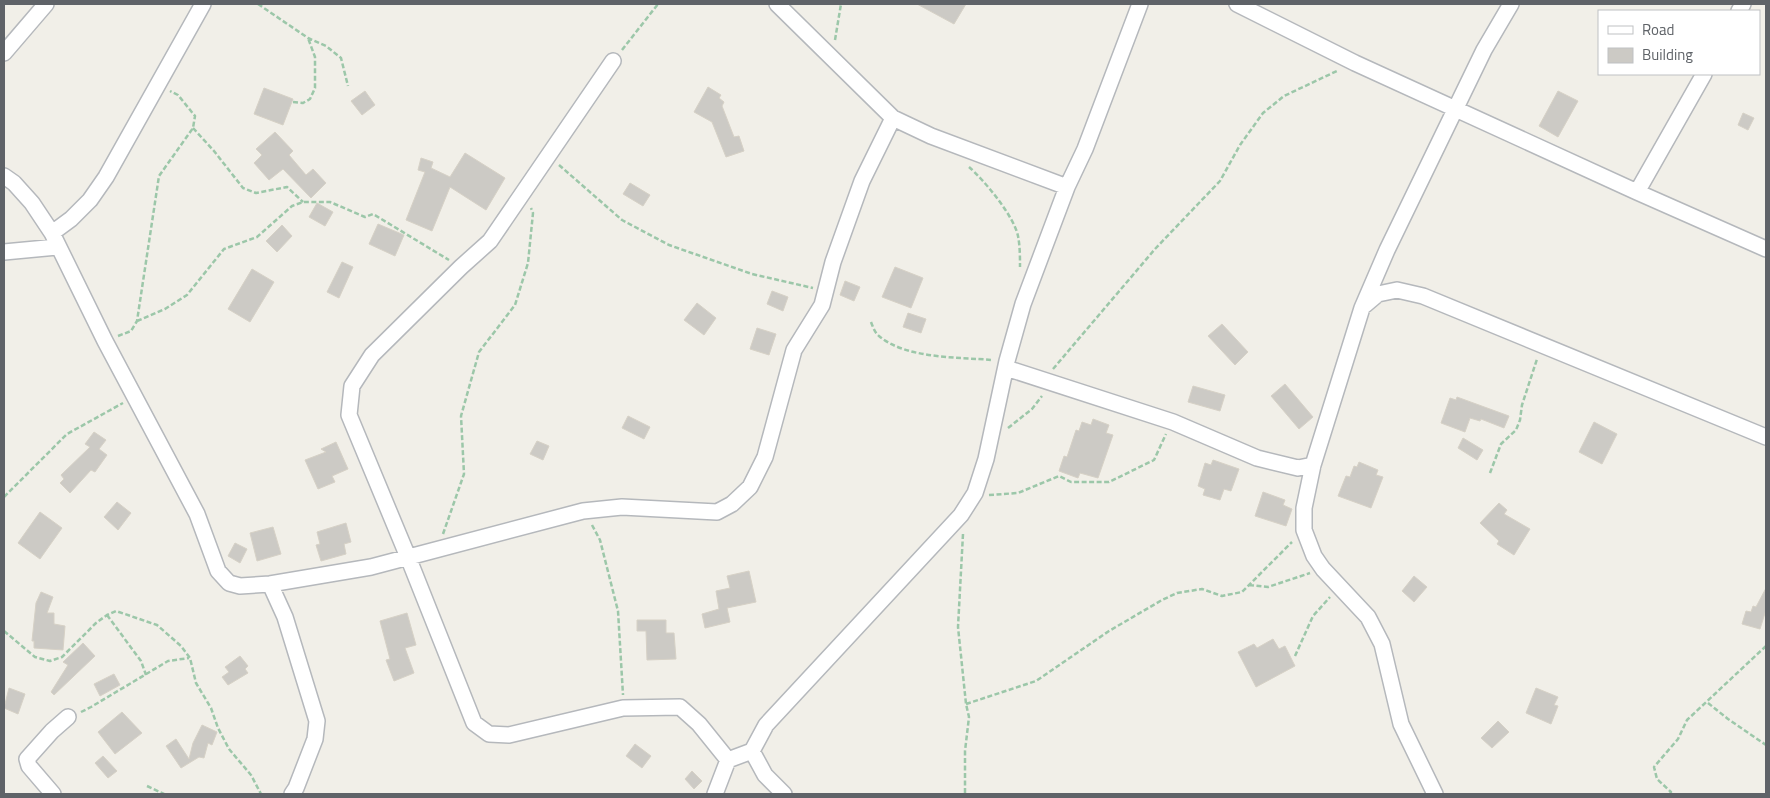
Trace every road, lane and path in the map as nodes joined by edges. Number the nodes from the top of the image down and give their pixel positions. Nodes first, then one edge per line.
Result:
1 (46, 4) edge
2 (203, 4) edge
3 (258, 4) edge
4 (658, 4) edge
5 (777, 4) edge
6 (841, 4) edge
7 (1140, 4) edge
8 (1237, 4) edge
9 (1511, 4) edge
10 (308, 38) junction
11 (836, 44) dead end
12 (4, 53) edge
13 (613, 61) joint
14 (1355, 63) junction
15 (1703, 75) edge
16 (157, 84) junction
17 (348, 86) dead end
18 (292, 102) dead end
19 (1456, 108) junction
20 (893, 118) junction
21 (193, 128) junction
22 (548, 155) junction
23 (966, 164) dead end
24 (4, 176) edge
25 (1067, 187) junction
26 (526, 188) junction
27 (1637, 192) junction
28 (303, 202) junction
29 (55, 240) junction
30 (1766, 249) edge
31 (4, 252) edge
32 (461, 267) junction
33 (1021, 274) dead end
34 (826, 291) junction
35 (1362, 308) junction
36 (137, 321) junction
37 (871, 322) dead end
38 (105, 341) junction
39 (1538, 344) junction
40 (1007, 364) junction
41 (1044, 379) junction
42 (1060, 384) junction
43 (135, 397) junction
44 (1173, 422) junction
45 (1004, 434) dead end
46 (1766, 437) edge
47 (1313, 465) junction
48 (1490, 473) dead end
49 (975, 493) junction
50 (4, 497) edge
51 (583, 511) junction
52 (961, 515) junction
53 (1304, 530) junction
54 (437, 549) junction
55 (408, 557) junction
56 (1323, 569) junction
57 (270, 584) junction
58 (1249, 585) junction
59 (1340, 586) junction
60 (107, 615) junction
61 (4, 631) edge
62 (1766, 646) edge
63 (1295, 656) dead end
64 (190, 658) junction
65 (146, 675) junction
66 (1708, 702) junction
67 (966, 704) junction
68 (623, 708) junction
69 (68, 717) joint
70 (1766, 745) edge
71 (752, 751) junction
72 (728, 760) junction
73 (147, 786) dead end
74 (296, 792) edge
75 (53, 794) edge
76 (164, 794) edge
77 (261, 794) edge
78 (715, 794) edge
79 (784, 794) edge
80 (965, 794) edge
81 (1435, 794) edge
82 (1670, 794) edge

1 - 12 street
2 - 16 street
3 - 10 path
4 - 13 path
5 - 20 street
6 - 11 path
7 - 25 street
8 - 14 street
9 - 19 street
10 - 17 path
10 - 18 path
13 - 22 street
14 - 19 street
14 - 41 path
15 - 27 street
16 - 21 path
16 - 29 street
19 - 27 street
19 - 35 street
20 - 25 street
20 - 34 street
21 - 28 path
21 - 36 path
22 - 26 street
22 - 34 path
23 - 33 path
24 - 29 street
25 - 40 street
26 - 32 street
26 - 54 path
27 - 30 street
28 - 32 path
28 - 36 path
29 - 31 street
29 - 38 street
32 - 55 street
34 - 51 street
35 - 39 street
35 - 47 street
36 - 38 path
37 - 40 path
38 - 43 street
39 - 46 street
39 - 48 path
40 - 41 street
40 - 49 street
41 - 42 street
42 - 44 street
42 - 45 path
43 - 50 path
43 - 57 street
44 - 47 street
44 - 49 path
47 - 53 street
49 - 52 street
51 - 54 street
51 - 68 path
52 - 67 path
52 - 71 street
53 - 56 street
53 - 58 path
54 - 55 street
55 - 57 street
55 - 68 street
56 - 58 path
56 - 59 street
57 - 74 street
58 - 67 path
59 - 63 path
59 - 81 street
60 - 61 path
60 - 64 path
60 - 65 path
62 - 66 path
64 - 65 path
64 - 77 path
65 - 69 path
66 - 70 path
66 - 82 path
67 - 80 path
68 - 72 street
69 - 75 street
71 - 72 street
71 - 79 street
72 - 78 street
73 - 76 path

